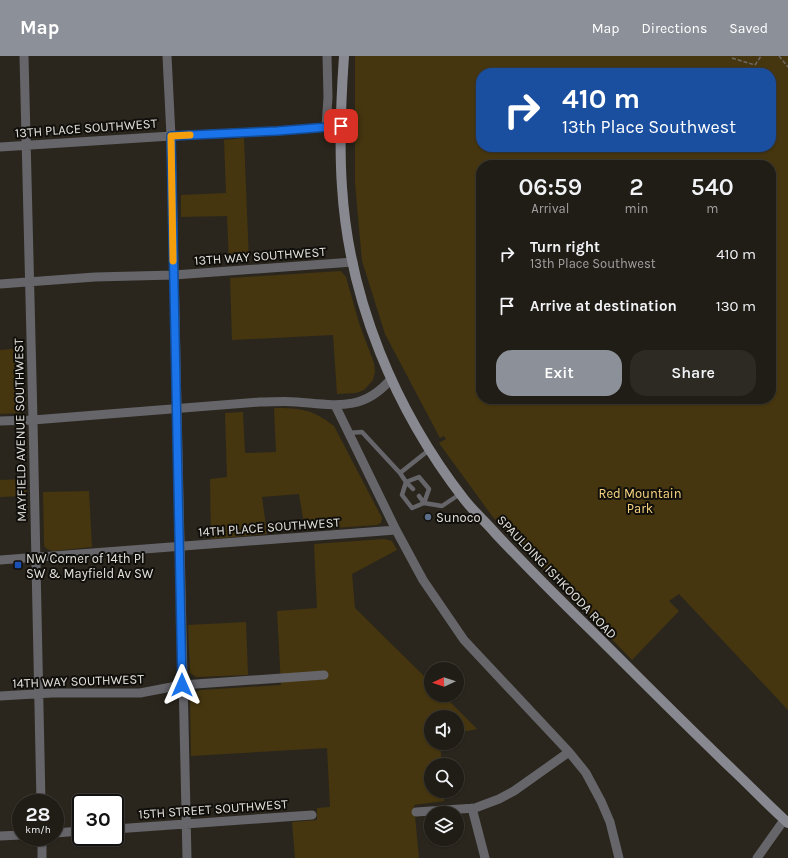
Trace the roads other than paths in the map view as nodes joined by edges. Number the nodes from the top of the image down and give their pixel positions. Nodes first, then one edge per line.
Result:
1 (24, 56) edge
2 (167, 56) edge
3 (327, 56) edge
4 (344, 56) edge
5 (341, 126) junction
6 (326, 127) junction
7 (171, 136) junction
8 (26, 145) junction
9 (0, 147) edge
10 (353, 262) junction
11 (174, 275) junction
12 (30, 283) junction
13 (0, 284) edge
14 (391, 379) junction
15 (335, 405) junction
16 (176, 409) junction
17 (34, 420) junction
18 (0, 421) edge
19 (348, 432) junction
20 (429, 450) junction
21 (400, 473) junction
22 (406, 482) junction
23 (413, 489) dead end
24 (460, 494) junction
25 (419, 496) dead end
26 (424, 503) junction
27 (396, 530) junction
28 (179, 547) junction
29 (36, 558) junction
30 (0, 560) edge
31 (324, 675) dead end
32 (182, 685) junction
33 (38, 694) junction
34 (0, 696) edge
35 (569, 752) junction
36 (41, 794) edge
37 (472, 808) junction
38 (416, 812) dead end
39 (312, 815) dead end
40 (786, 821) edge
41 (186, 824) junction
42 (124, 828) edge
43 (12, 835) edge
44 (0, 836) edge
45 (42, 846) edge
46 (42, 858) edge
47 (187, 858) edge
48 (485, 858) edge
49 (619, 858) edge
50 (757, 858) edge

1 - 8 street, MAYFIELD AVENUE SOUTHWEST
2 - 7 street
3 - 6 street
4 - 5 street, SPAULDING ISHKOODA ROAD
5 - 6 street, 13TH PLACE SOUTHWEST
5 - 10 street, SPAULDING ISHKOODA ROAD
6 - 7 street, 13TH PLACE SOUTHWEST
7 - 8 street, 13TH PLACE SOUTHWEST
7 - 11 street
8 - 9 street, 13TH PLACE SOUTHWEST
8 - 12 street, MAYFIELD AVENUE SOUTHWEST
10 - 11 street, 13TH WAY SOUTHWEST
10 - 14 street, SPAULDING ISHKOODA ROAD
11 - 12 street, 13TH WAY SOUTHWEST
11 - 16 street
12 - 13 street, 13TH WAY SOUTHWEST
12 - 17 street, MAYFIELD AVENUE SOUTHWEST
14 - 15 street
14 - 20 street, SPAULDING ISHKOODA ROAD
15 - 16 street
15 - 19 street
16 - 17 street
16 - 28 street
17 - 18 street
17 - 29 street, MAYFIELD AVENUE SOUTHWEST
19 - 21 lane
19 - 27 street
20 - 21 lane
20 - 24 street, SPAULDING ISHKOODA ROAD
21 - 22 lane
22 - 23 lane
22 - 26 lane
22 - 26 lane
24 - 26 lane
24 - 40 street, SPAULDING ISHKOODA ROAD
25 - 26 lane
27 - 28 street, 14TH PLACE SOUTHWEST
27 - 35 street
28 - 29 street, 14TH PLACE SOUTHWEST
28 - 32 street
29 - 30 street, 14TH PLACE SOUTHWEST
29 - 33 street, MAYFIELD AVENUE SOUTHWEST
31 - 32 street, 14TH WAY SOUTHWEST
32 - 33 street, 14TH WAY SOUTHWEST
32 - 41 street
33 - 34 street, 14TH WAY SOUTHWEST
33 - 36 street, MAYFIELD AVENUE SOUTHWEST
35 - 37 street
35 - 49 street
37 - 38 street
37 - 48 street
39 - 41 street, 15TH STREET SOUTHWEST
40 - 50 street
41 - 42 street, 15TH STREET SOUTHWEST
41 - 47 street
43 - 44 street
45 - 46 street

